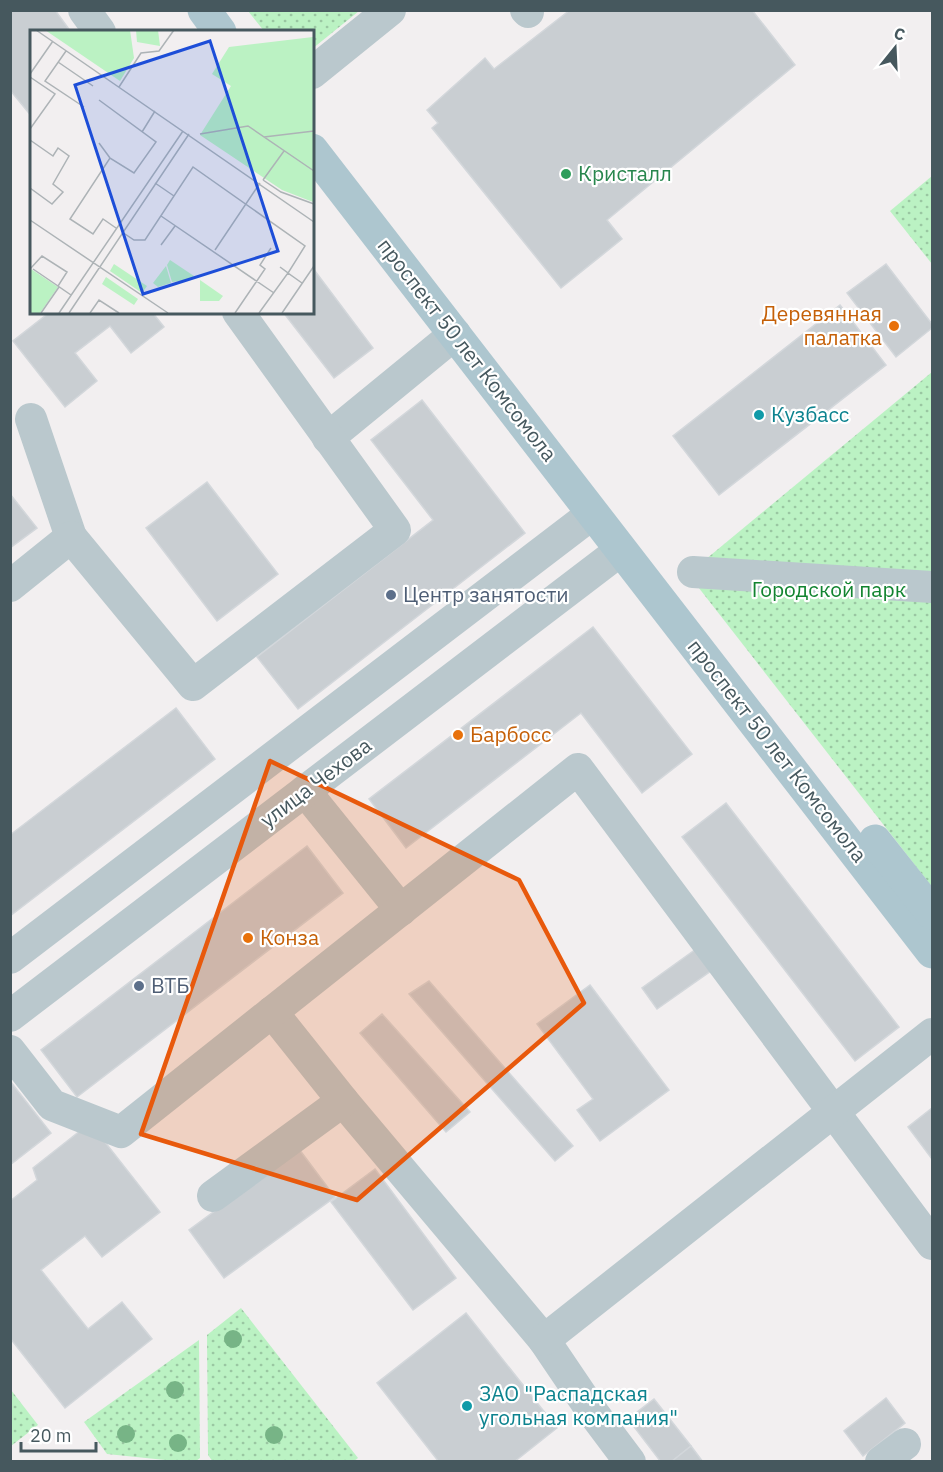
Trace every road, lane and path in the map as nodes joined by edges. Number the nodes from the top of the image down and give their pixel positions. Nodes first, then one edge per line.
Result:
1 (84, 10) edge
2 (204, 10) edge
3 (390, 10) edge
4 (99, 30) edge
5 (219, 30) edge
6 (314, 71) edge
7 (314, 153) edge
8 (239, 314) edge
9 (454, 334) junction
10 (31, 419) dead end
11 (328, 438) junction
12 (592, 514) junction
13 (71, 537) junction
14 (621, 550) junction
15 (693, 572) dead end
16 (10, 586) edge
17 (933, 586) edge
18 (305, 791) junction
19 (401, 910) junction
20 (933, 913) edge
21 (933, 952) edge
22 (10, 957) edge
23 (272, 1012) junction
24 (10, 1016) edge
25 (933, 1034) edge
26 (10, 1051) edge
27 (343, 1101) junction
28 (833, 1112) junction
29 (213, 1196) dead end
30 (933, 1244) edge
31 (544, 1340) junction
32 (630, 1461) edge

1 - 4 street
2 - 5 main road
3 - 6 street
7 - 9 main road, проспект 50 лет Комсомола
8 - 11 street
9 - 11 street
9 - 12 main road, проспект 50 лет Комсомола
10 - 13 street
11 - 13 street
12 - 14 main road, проспект 50 лет Комсомола
12 - 22 street
13 - 16 street
14 - 18 street, улица Чехова
14 - 20 main road, проспект 50 лет Комсомола
14 - 21 main road, проспект 50 лет Комсомола
15 - 17 street
18 - 19 street
18 - 24 street, улица Чехова
19 - 23 street
19 - 28 street
23 - 26 street
23 - 27 street
25 - 28 street
27 - 29 street
27 - 31 street
28 - 30 street
28 - 31 street
31 - 32 street

